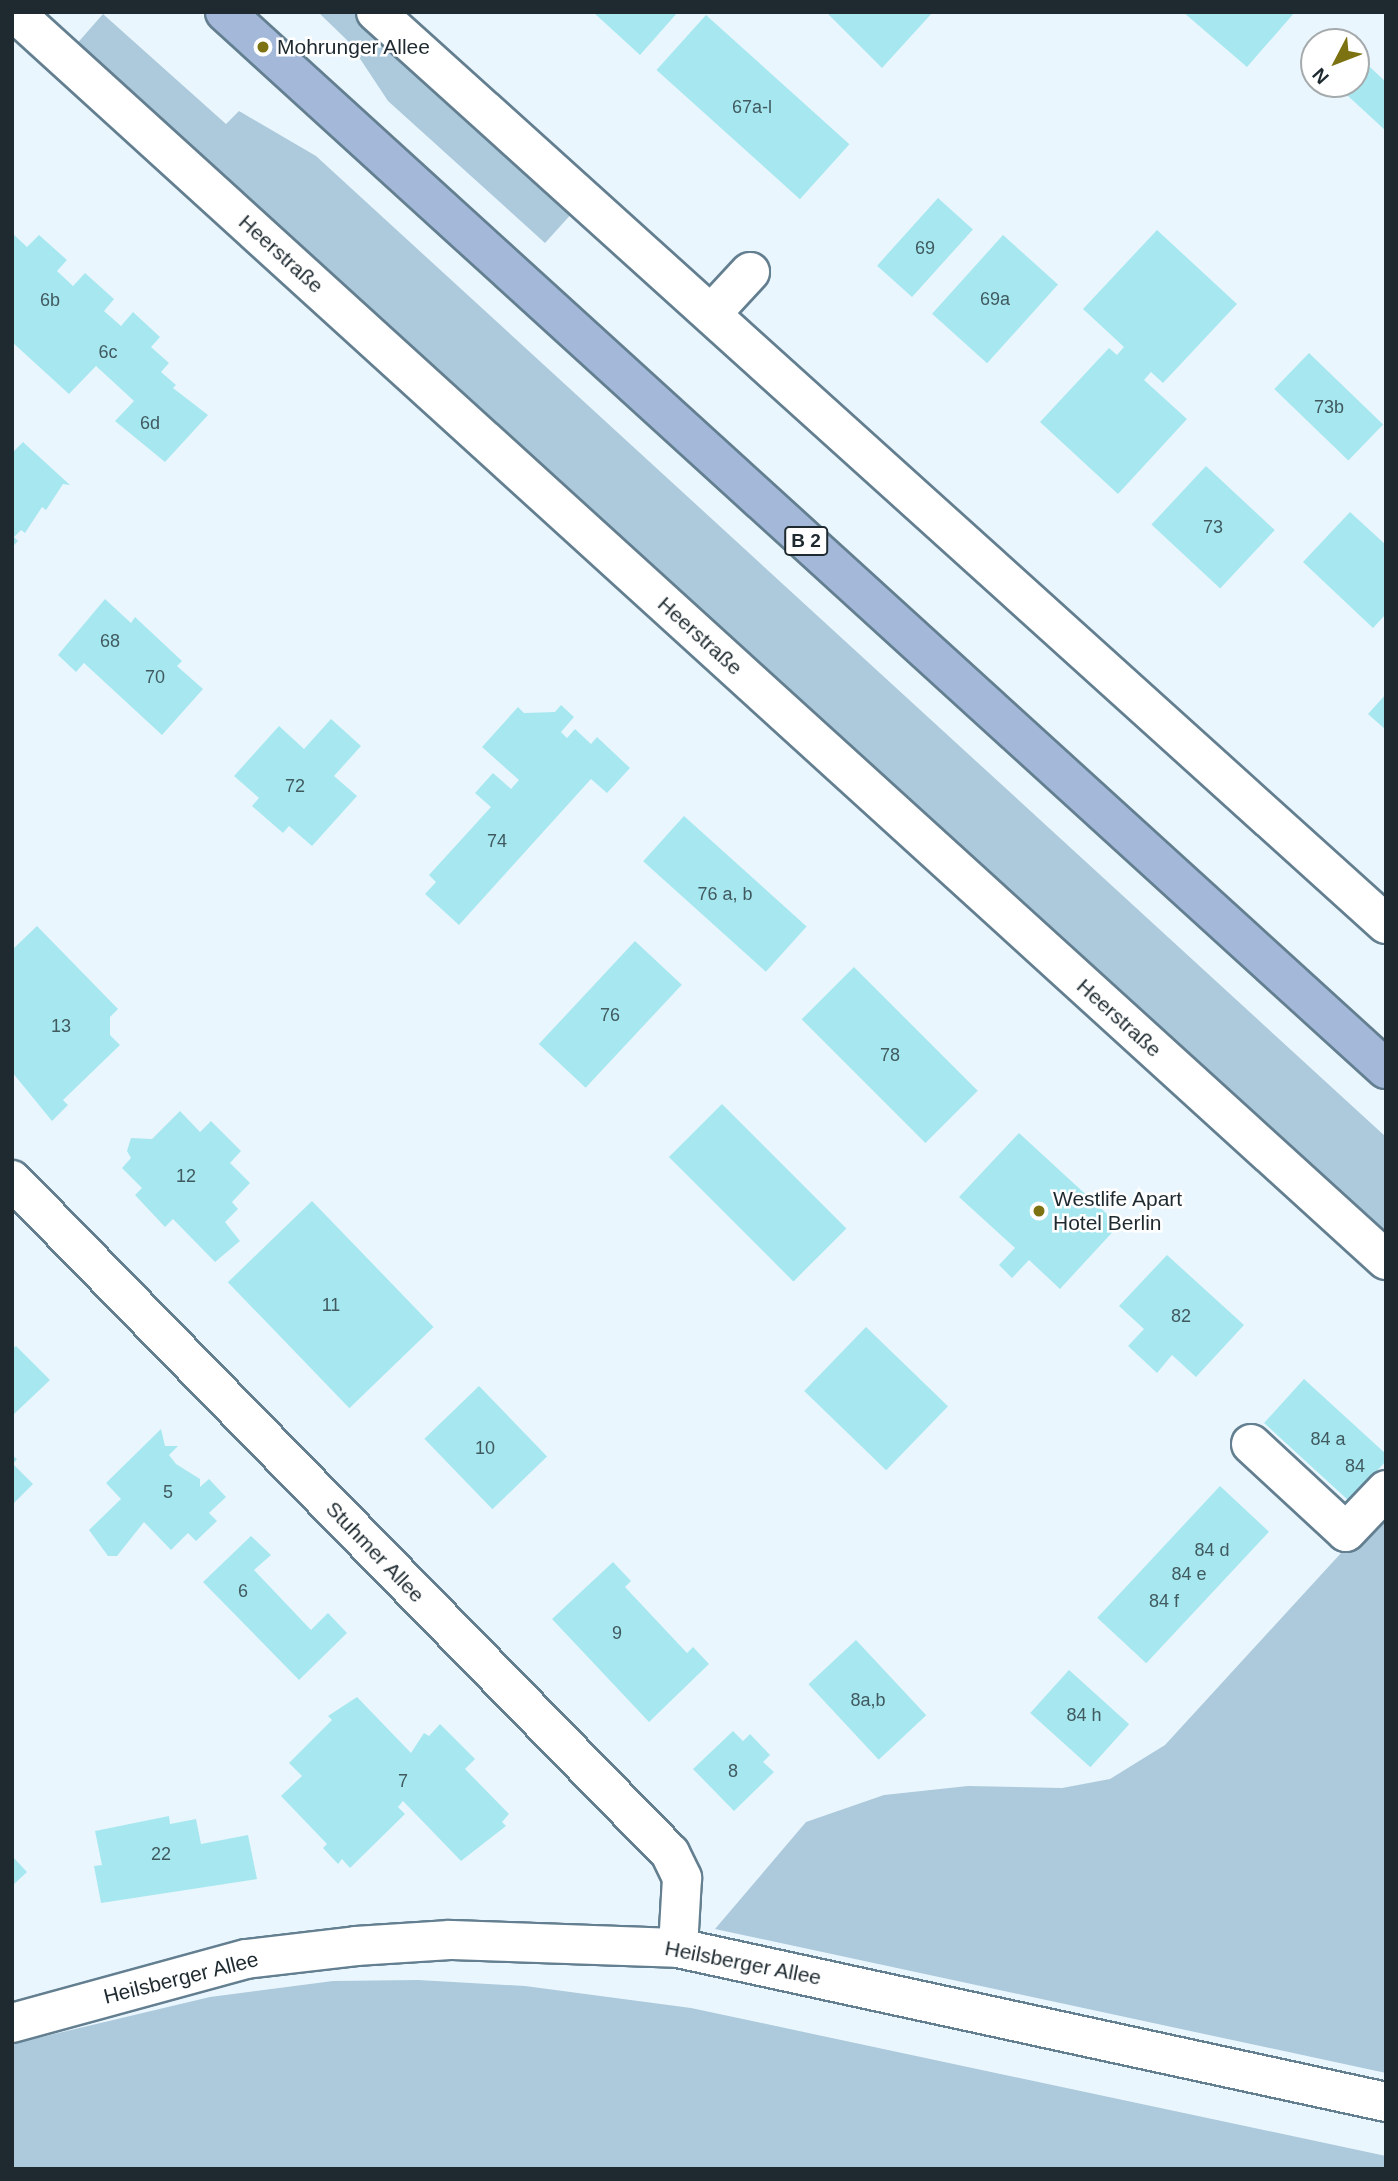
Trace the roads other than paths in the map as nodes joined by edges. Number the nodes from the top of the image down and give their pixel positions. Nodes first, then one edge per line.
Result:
1 (225, 12) edge
2 (376, 12) edge
3 (23, 23) edge
4 (750, 272) dead end
5 (712, 313) junction
6 (1386, 924) edge
7 (1386, 1069) edge
8 (12, 1180) edge
9 (1386, 1260) edge
10 (1251, 1444) dead end
11 (1386, 1490) edge
12 (678, 1948) junction
13 (12, 2023) edge
14 (1386, 2102) edge

1 - 7 main road, B 2
2 - 5 street
3 - 9 street, Heerstraße
4 - 5 street
5 - 6 street
8 - 12 street, Stuhmer Allee
10 - 11 street
12 - 13 street, Heilsberger Allee
12 - 14 street, Heilsberger Allee

